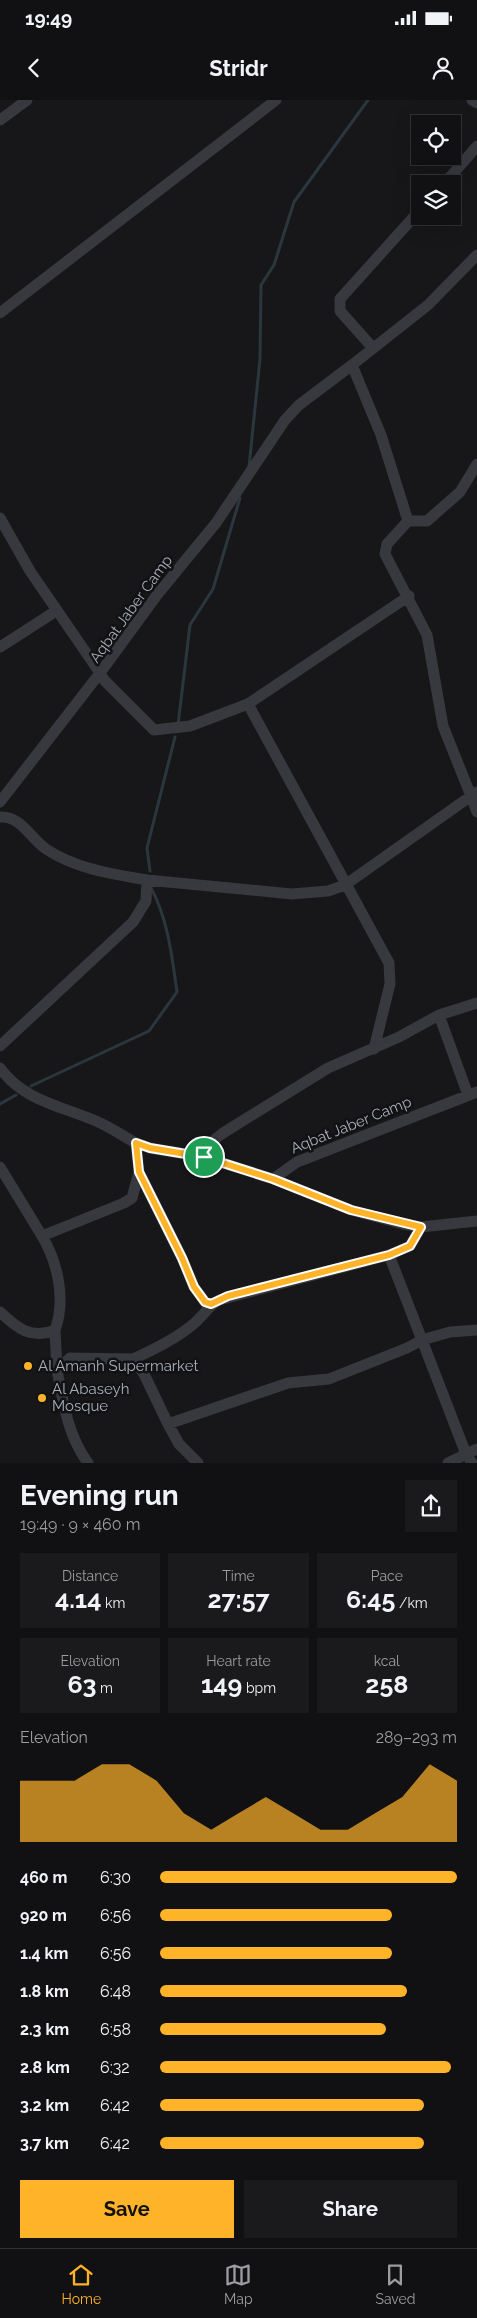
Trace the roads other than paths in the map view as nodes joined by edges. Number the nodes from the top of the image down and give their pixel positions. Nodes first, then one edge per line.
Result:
1 (27, 100) edge
2 (276, 100) edge
3 (472, 100) edge
4 (477, 103) edge
5 (0, 120) edge
6 (477, 146) edge
7 (452, 175) edge
8 (411, 220) edge
9 (477, 255) edge
10 (0, 313) edge
11 (373, 348) junction
12 (352, 365) junction
13 (477, 464) edge
14 (0, 518) edge
15 (408, 520) junction
16 (409, 596) junction
17 (56, 611) junction
18 (0, 647) edge
19 (100, 673) junction
20 (248, 704) junction
21 (9, 792) junction
22 (474, 794) edge
23 (0, 802) edge
24 (477, 812) edge
25 (6, 818) edge
26 (147, 880) junction
27 (345, 884) junction
28 (477, 1002) edge
29 (439, 1015) junction
30 (0, 1046) edge
31 (374, 1048) junction
32 (0, 1068) edge
33 (472, 1094) edge
34 (136, 1143) junction
35 (204, 1157) junction
36 (0, 1167) edge
37 (139, 1172) junction
38 (273, 1179) junction
39 (477, 1221) edge
40 (421, 1227) junction
41 (42, 1236) junction
42 (389, 1255) junction
43 (211, 1304) junction
44 (0, 1312) edge
45 (55, 1330) junction
46 (477, 1330) edge
47 (422, 1340) junction
48 (134, 1359) junction
49 (57, 1370) junction
50 (168, 1424) junction
51 (477, 1449) edge
52 (469, 1459) edge
53 (88, 1463) edge
54 (198, 1463) edge
55 (448, 1463) edge

1 - 5 street
2 - 10 street
3 - 4 street
6 - 7 street
8 - 11 street
9 - 11 street, Aqbat Jaber Camp
11 - 12 street, Aqbat Jaber Camp
12 - 15 street
12 - 19 street, Aqbat Jaber Camp
13 - 15 street
14 - 17 street
15 - 16 street
16 - 20 street
16 - 22 street
17 - 18 street
17 - 19 street
19 - 20 street, Aqbat Jaber Camp
19 - 21 street
20 - 27 street
21 - 23 street
21 - 25 street
22 - 24 street
22 - 27 street
25 - 26 street
26 - 27 street
26 - 30 street
27 - 31 street
28 - 29 street
29 - 31 street
29 - 33 street
31 - 35 street
32 - 34 street
33 - 38 street, Aqbat Jaber Camp
34 - 35 street
34 - 37 street
35 - 38 street
36 - 41 street
37 - 41 street
37 - 43 street
38 - 40 street
39 - 40 street
40 - 42 street
41 - 45 street
42 - 43 street
42 - 47 street
43 - 48 street
44 - 45 street
45 - 49 street
46 - 47 street
47 - 50 street
47 - 52 street
48 - 49 street
48 - 50 street
49 - 53 street
50 - 54 street
51 - 52 street
52 - 55 street

